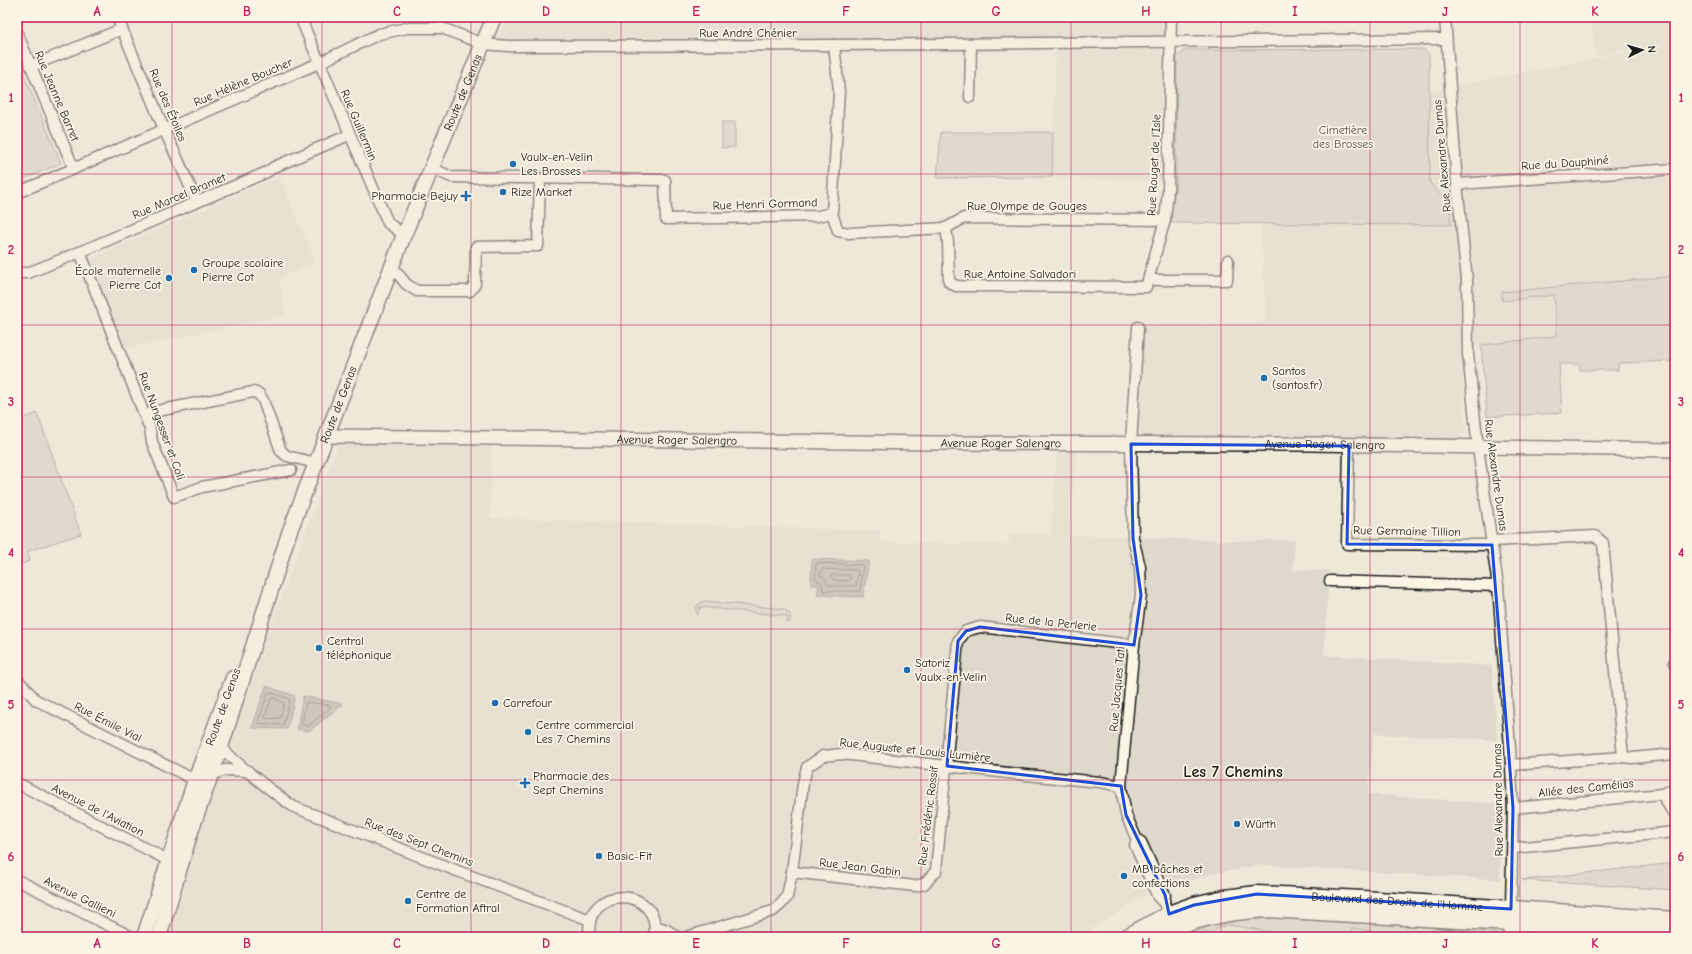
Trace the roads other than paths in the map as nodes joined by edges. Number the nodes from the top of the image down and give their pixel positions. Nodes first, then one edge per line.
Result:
1 (117, 17) edge
2 (300, 17) edge
3 (494, 17) edge
4 (1171, 17) edge
5 (1445, 17) edge
6 (122, 29) junction
7 (17, 33) edge
8 (1446, 39) junction
9 (1172, 42) junction
10 (483, 44) junction
11 (971, 44) junction
12 (834, 45) junction
13 (319, 63) junction
14 (31, 66) junction
15 (970, 97) dead end
16 (164, 130) junction
17 (349, 135) junction
18 (432, 168) junction
19 (74, 169) junction
20 (1675, 169) edge
21 (540, 178) junction
22 (1457, 184) junction
23 (17, 193) edge
24 (197, 202) junction
25 (832, 213) junction
26 (1165, 220) junction
27 (946, 228) junction
28 (404, 235) junction
29 (80, 252) junction
30 (1228, 260) dead end
31 (392, 266) junction
32 (17, 273) edge
33 (1148, 284) junction
34 (1138, 327) dead end
35 (152, 412) dead end
36 (327, 436) junction
37 (1131, 444) junction
38 (1349, 446) junction
39 (1478, 448) junction
40 (1675, 450) edge
41 (316, 463) junction
42 (291, 470) dead end
43 (1492, 543) junction
44 (286, 544) junction
45 (1330, 581) dead end
46 (1498, 586) junction
47 (261, 602) junction
48 (966, 631) joint
49 (1134, 645) junction
50 (17, 680) edge
51 (221, 747) junction
52 (1675, 754) edge
53 (1623, 757) junction
54 (1511, 765) junction
55 (947, 766) junction
56 (248, 771) junction
57 (210, 776) junction
58 (195, 780) junction
59 (17, 783) edge
60 (1121, 786) junction
61 (1675, 788) edge
62 (1662, 794) junction
63 (1513, 808) junction
64 (1675, 813) edge
65 (1675, 832) edge
66 (190, 837) junction
67 (1513, 848) junction
68 (168, 860) junction
69 (792, 872) junction
70 (17, 880) edge
71 (924, 884) joint
72 (1169, 915) junction
73 (590, 920) junction
74 (1675, 920) edge
75 (1510, 923) edge
76 (655, 926) junction
77 (714, 933) edge
78 (1675, 935) edge
79 (132, 937) edge
80 (144, 937) edge
81 (159, 937) edge
82 (590, 937) edge
83 (654, 937) edge
84 (677, 937) edge
85 (686, 937) edge
86 (1127, 937) edge
87 (1155, 937) edge

1 - 6 street, Rue des Étoiles
2 - 13 street, Rue Guillermin
3 - 10 main road, Route de Genas
4 - 9 street, Rue Rouget de l'Isle
5 - 8 street, Rue Alexandre Dumas
6 - 14 street
6 - 16 street, Rue des Étoiles
7 - 14 street, Rue Jeanne Barret
8 - 9 street, Rue André Chénier
8 - 22 street, Rue Alexandre Dumas
9 - 11 street, Rue André Chénier
9 - 26 street, Rue Rouget de l'Isle
10 - 12 street, Rue André Chénier
10 - 13 street, Rue Hélène Boucher
10 - 18 main road, Route de Genas
11 - 12 street, Rue André Chénier
11 - 15 street
12 - 25 street, Rue Henri Gormand
13 - 16 street, Rue Hélène Boucher
13 - 17 street, Rue Guillermin
14 - 19 street, Rue Jeanne Barret
16 - 19 street, Rue Hélène Boucher
16 - 24 street, Rue des Étoiles
17 - 24 street, Rue Marcel Bramet
17 - 28 street, Rue Guillermin
18 - 21 street
18 - 28 main road, Route de Genas
19 - 23 street, Rue Hélène Boucher
20 - 22 street, Rue du Dauphiné
21 - 25 street, Rue Henri Gormand
21 - 31 street
22 - 39 street, Rue Alexandre Dumas
24 - 29 street, Rue Marcel Bramet
25 - 27 street, Rue Olympe de Gouges
26 - 27 street, Rue Olympe de Gouges
26 - 33 street, Rue Rouget de l'Isle
27 - 33 street, Rue Antoine Salvadori
28 - 31 main road, Route de Genas
29 - 32 street, Rue Marcel Bramet
29 - 42 street, Rue Nungesser et Coli
30 - 33 street
31 - 36 main road, Route de Genas
34 - 37 street
35 - 41 street, Rue Nungesser et Coli
36 - 37 street, Avenue Roger Salengro
36 - 41 main road, Route de Genas
37 - 38 street, Avenue Roger Salengro
37 - 49 street, Rue Jacques Tati
38 - 39 street, Avenue Roger Salengro
38 - 43 street, Rue Germaine Tillion
39 - 40 street, Avenue Roger Salengro
39 - 43 street, Rue Alexandre Dumas
41 - 44 main road, Route de Genas
43 - 46 street, Rue Alexandre Dumas
43 - 53 street
44 - 47 main road, Route de Genas
44 - 51 main road, Route de Genas
45 - 46 street
46 - 54 street, Rue Alexandre Dumas
47 - 51 street
47 - 58 main road, Route de Genas
48 - 49 street, Rue de la Perlerie
48 - 55 street, Rue Frédéric Rossif
49 - 60 street, Rue Jacques Tati
50 - 58 street, Rue Émile Vial
51 - 56 street, Rue des Sept Chemins
51 - 57 main road, Route de Genas
52 - 53 street
53 - 54 street
54 - 63 street, Rue Alexandre Dumas
55 - 60 street, Rue Auguste et Louis Lumière
55 - 69 street, Rue Auguste et Louis Lumière
55 - 71 street, Rue Frédéric Rossif
56 - 57 street
56 - 73 street, Rue des Sept Chemins
57 - 58 street
57 - 66 main road, Route de Genas
58 - 66 street, Route de Genas
58 - 68 main road, Route de Genas
59 - 68 street, Avenue de l'Aviation
60 - 72 street, Rue Jacques Tati
61 - 62 street, Allée des Camélias
62 - 63 street, Allée des Camélias
62 - 64 street
63 - 67 street, Rue Alexandre Dumas
65 - 67 street
66 - 68 street, Route de Genas
66 - 81 main road, Route de Genas
67 - 75 street, Rue Alexandre Dumas
68 - 80 main road, Route de Genas
69 - 71 street, Rue Jean Gabin
69 - 77 street, Rue Auguste et Louis Lumière
70 - 79 street, Avenue Gallieni
72 - 75 main road, Boulevard des Droits de l'Homme
72 - 86 main road, Boulevard des Droits de l'Homme
72 - 87 main road, Boulevard des Droits de l'Homme
73 - 76 street
73 - 82 street
74 - 75 main road, Boulevard des Droits de l'Homme
75 - 78 main road, Boulevard des Droits de l'Homme
76 - 83 street
76 - 84 street
77 - 85 street, Rue Auguste et Louis Lumière

